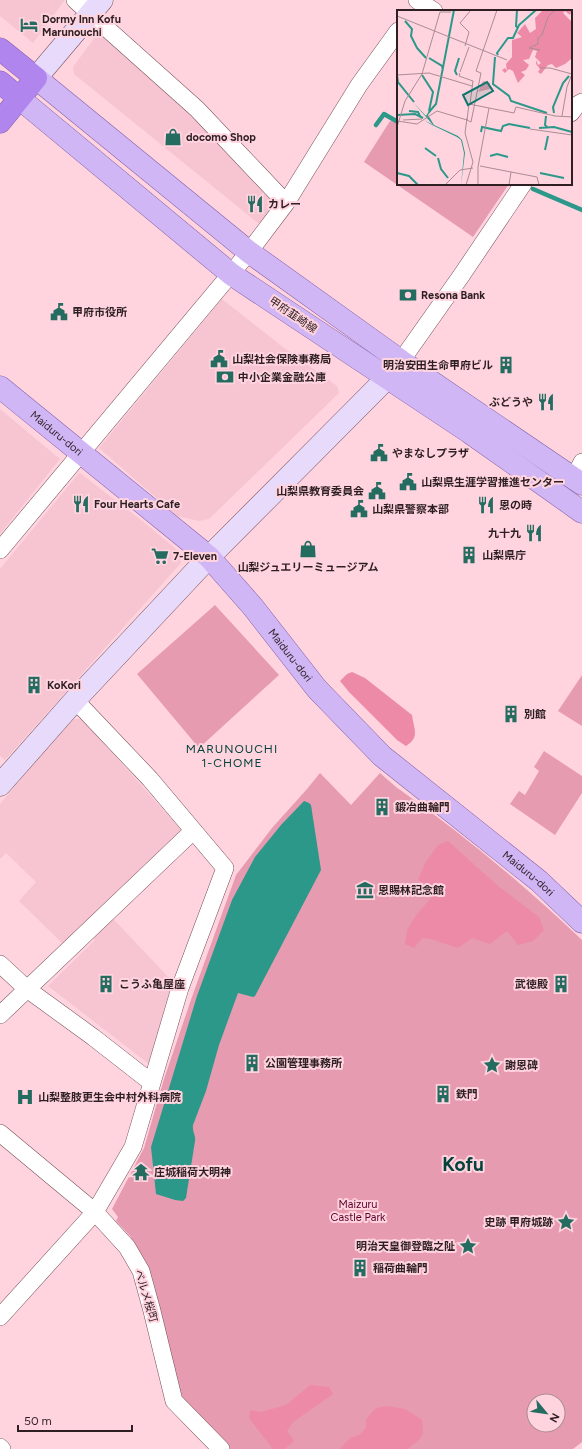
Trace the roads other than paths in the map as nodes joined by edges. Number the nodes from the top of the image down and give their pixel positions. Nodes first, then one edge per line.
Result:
1 (89, 4) edge
2 (416, 4) edge
3 (431, 10) edge
4 (397, 32) edge
5 (0, 49) edge
6 (36, 78) junction
7 (0, 82) edge
8 (19, 98) junction
9 (0, 122) edge
10 (522, 185) edge
11 (286, 203) junction
12 (249, 252) junction
13 (231, 274) junction
14 (401, 361) junction
15 (387, 378) junction
16 (0, 387) edge
17 (82, 454) junction
18 (579, 475) edge
19 (582, 512) edge
20 (0, 550) edge
21 (209, 557) junction
22 (76, 700) junction
23 (0, 785) edge
24 (193, 831) junction
25 (582, 922) edge
26 (0, 964) edge
27 (27, 989) junction
28 (0, 1015) edge
29 (152, 1083) junction
30 (0, 1133) edge
31 (96, 1212) junction
32 (0, 1317) edge
33 (221, 1449) edge

1 - 6 street
1 - 11 street
2 - 3 street
4 - 11 street
5 - 6 highway
6 - 8 highway
6 - 12 main road
7 - 8 highway
8 - 9 highway
8 - 13 main road, 甲府韮崎線
10 - 14 street
11 - 12 street
12 - 13 street
12 - 14 main road
13 - 15 main road, 甲府韮崎線
13 - 17 street
14 - 15 street
14 - 18 main road
15 - 19 main road, 甲府韮崎線
15 - 21 street
16 - 17 main road, Maiduru-dori
17 - 20 street
17 - 21 main road, Maiduru-dori
21 - 22 street
21 - 25 main road, Maiduru-dori
22 - 23 street
22 - 24 street
24 - 27 street
24 - 29 street
26 - 27 street
27 - 28 street
27 - 29 street
29 - 31 street
30 - 31 street, ベルメ桜町
31 - 32 street
31 - 33 street, ベルメ桜町

